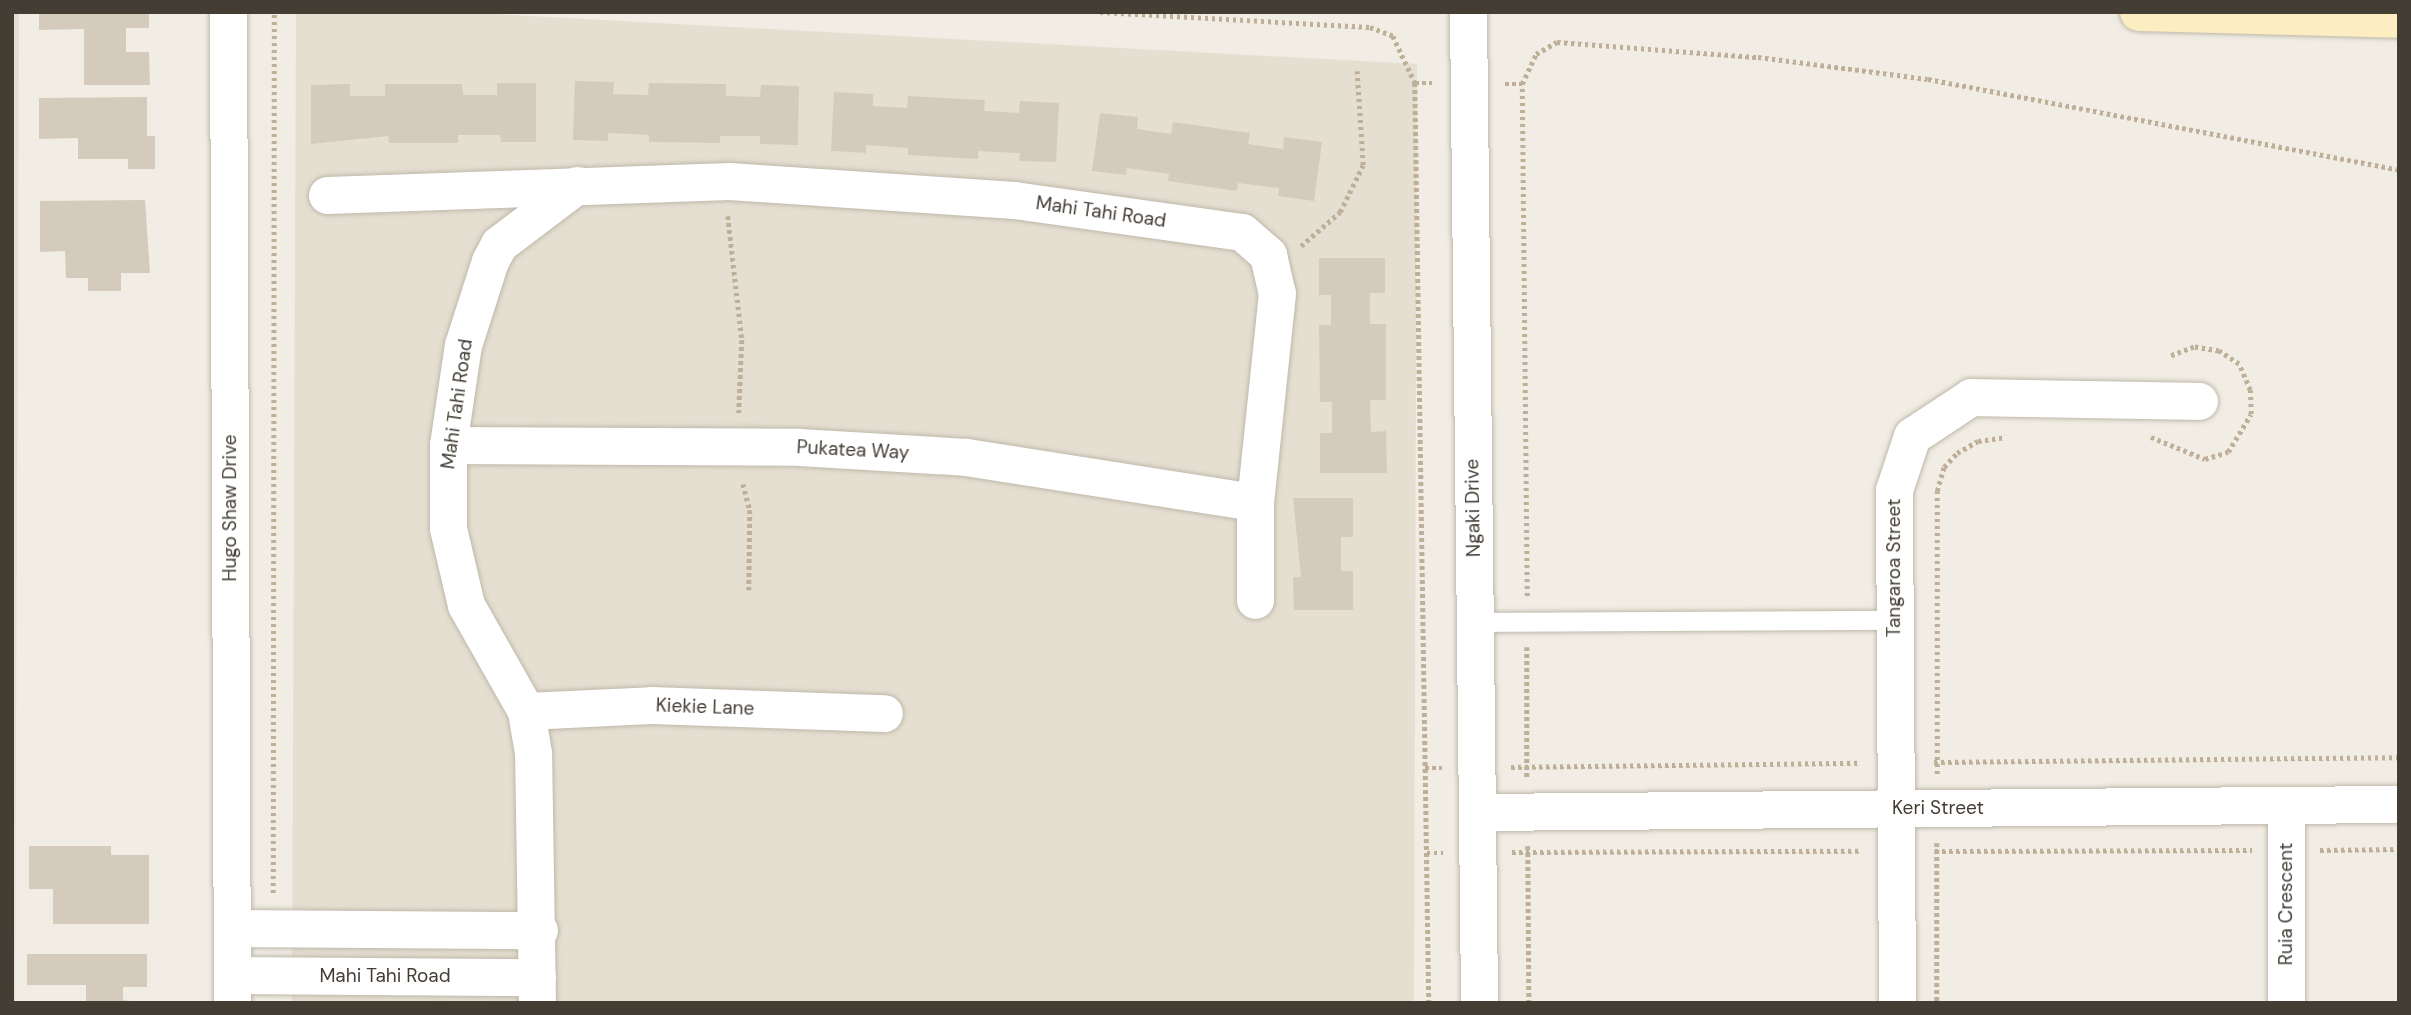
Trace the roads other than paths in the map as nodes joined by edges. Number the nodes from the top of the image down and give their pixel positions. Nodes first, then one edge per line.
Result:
1 (228, 12) edge
2 (1468, 12) edge
3 (2140, 12) edge
4 (2186, 14) edge
5 (2399, 19) edge
6 (577, 186) junction
7 (465, 191) junction
8 (327, 195) dead end
9 (499, 244) junction
10 (2199, 401) dead end
11 (448, 445) junction
12 (1255, 502) junction
13 (1255, 600) dead end
14 (1894, 620) junction
15 (1474, 622) junction
16 (526, 711) junction
17 (884, 713) dead end
18 (2399, 804) edge
19 (2286, 805) junction
20 (1896, 808) junction
21 (1477, 812) junction
22 (232, 928) junction
23 (539, 930) junction
24 (232, 989) edge
25 (537, 990) edge
26 (1479, 1003) edge
27 (1897, 1003) edge
28 (2286, 1003) edge

1 - 22 street, Hugo Shaw Drive
2 - 15 street, Ngaki Drive
3 - 4 main road
4 - 5 main road
6 - 7 street, Mahi Tahi Road
6 - 9 street
6 - 12 street, Mahi Tahi Road
7 - 8 street, Mahi Tahi Road
7 - 9 street
9 - 11 street, Mahi Tahi Road
10 - 14 street, Tangaroa Street
11 - 12 street, Pukatea Way
11 - 16 street, Mahi Tahi Road
12 - 13 street, Mahi Tahi Road
14 - 15 lane
14 - 20 street, Tangaroa Street
15 - 21 street, Ngaki Drive
16 - 17 street, Kiekie Lane
16 - 23 street, Mahi Tahi Road
18 - 19 street, Keri Street
19 - 20 street, Keri Street
19 - 28 street, Ruia Crescent
20 - 21 street, Keri Street
20 - 27 street, Tangaroa Street
21 - 26 street, Ngaki Drive
22 - 23 street
22 - 24 street, Hugo Shaw Drive
23 - 25 street, Mahi Tahi Road
24 - 25 street, Mahi Tahi Road

